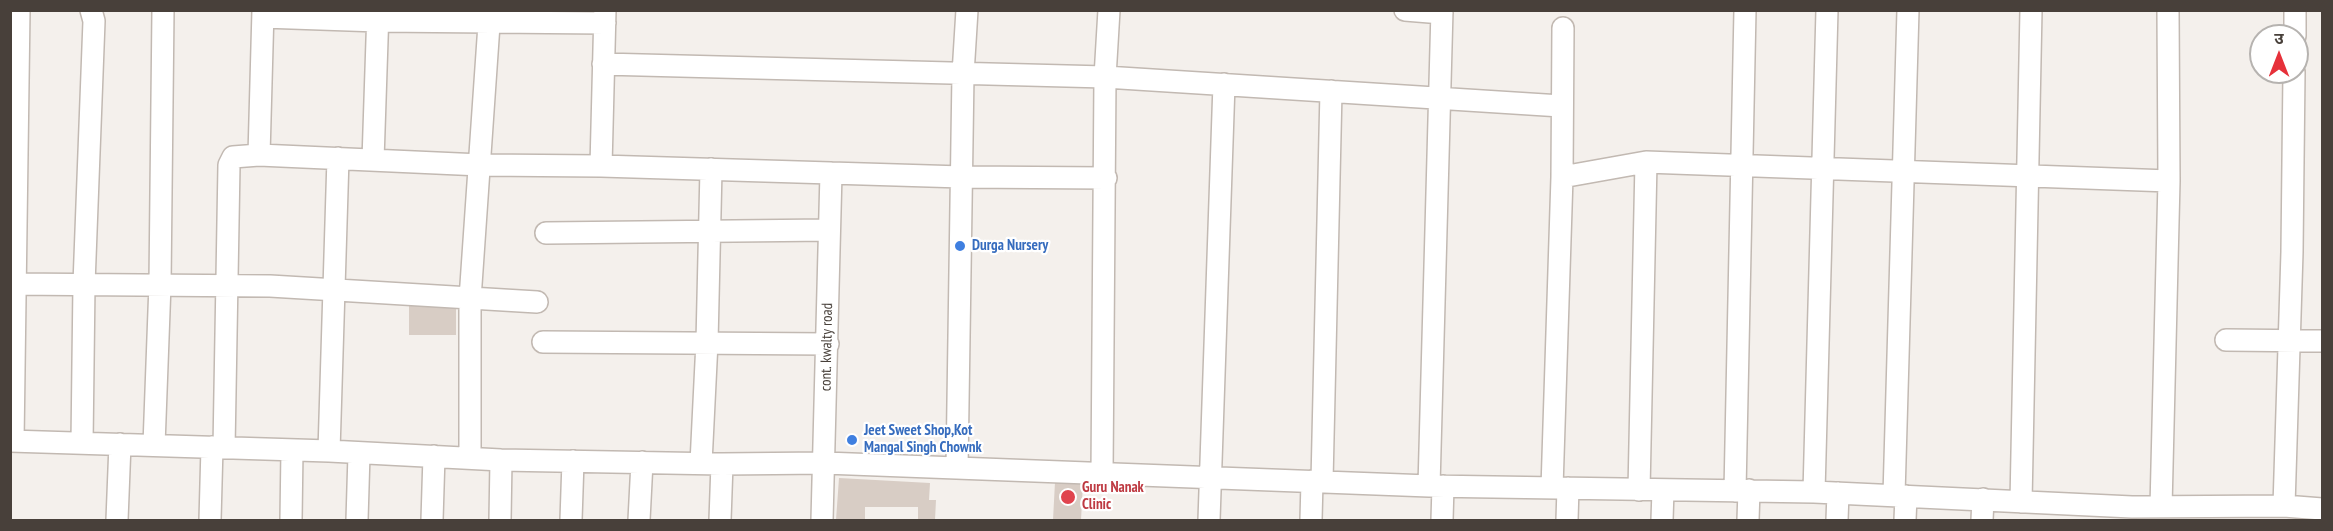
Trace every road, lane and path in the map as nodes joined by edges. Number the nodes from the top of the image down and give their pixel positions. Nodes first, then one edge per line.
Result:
1 (19, 10) edge
2 (91, 10) edge
3 (163, 10) edge
4 (967, 10) edge
5 (1108, 10) edge
6 (1405, 10) edge
7 (1745, 10) edge
8 (1827, 10) edge
9 (1908, 10) edge
10 (2031, 10) edge
11 (2168, 10) edge
12 (1442, 11) edge
13 (263, 14) edge
14 (378, 16) edge
15 (490, 16) edge
16 (605, 17) edge
17 (1563, 28) dead end
18 (603, 64) junction
19 (963, 75) junction
20 (1105, 77) junction
21 (1224, 84) junction
22 (2294, 84) edge
23 (1331, 91) junction
24 (1440, 99) junction
25 (1561, 106) junction
26 (259, 155) junction
27 (338, 158) junction
28 (373, 160) junction
29 (1646, 162) junction
30 (481, 165) junction
31 (1743, 165) junction
32 (601, 166) junction
33 (1823, 169) junction
34 (711, 170) junction
35 (1903, 170) junction
36 (831, 173) junction
37 (2029, 174) junction
38 (962, 177) junction
39 (1562, 177) junction
40 (1106, 178) junction
41 (2169, 181) junction
42 (829, 230) junction
43 (709, 231) junction
44 (546, 233) dead end
45 (14, 284) edge
46 (84, 284) junction
47 (160, 284) junction
48 (227, 286) junction
49 (333, 289) junction
50 (470, 299) junction
51 (537, 302) dead end
52 (2226, 340) dead end
53 (2288, 341) junction
54 (2322, 341) edge
55 (543, 342) dead end
56 (707, 342) junction
57 (828, 344) junction
58 (12, 441) edge
59 (82, 443) junction
60 (120, 444) junction
61 (154, 445) junction
62 (218, 448) junction
63 (292, 450) junction
64 (328, 451) junction
65 (359, 454) junction
66 (434, 456) junction
67 (470, 458) junction
68 (501, 460) junction
69 (573, 461) junction
70 (642, 462) junction
71 (712, 463) junction
72 (825, 463) junction
73 (957, 468) junction
74 (1102, 473) junction
75 (1210, 477) junction
76 (1317, 481) junction
77 (1436, 486) junction
78 (1560, 488) junction
79 (1639, 490) junction
80 (1663, 490) junction
81 (1742, 491) junction
82 (1814, 492) junction
83 (1838, 493) junction
84 (1900, 495) junction
85 (1983, 499) junction
86 (2021, 502) junction
87 (2284, 506) junction
88 (2161, 507) junction
89 (2070, 512) edge
90 (2316, 513) edge
91 (2132, 514) edge
92 (2222, 514) edge
93 (117, 520) edge
94 (210, 520) edge
95 (291, 520) edge
96 (357, 520) edge
97 (432, 520) edge
98 (500, 520) edge
99 (571, 520) edge
100 (639, 520) edge
101 (720, 520) edge
102 (822, 520) edge
103 (1209, 520) edge
104 (1311, 520) edge
105 (1442, 520) edge
106 (1567, 520) edge
107 (1662, 520) edge
108 (1748, 520) edge
109 (1837, 520) edge
110 (1905, 520) edge
111 (1982, 520) edge

1 - 45 street
2 - 46 street
3 - 47 street
4 - 19 street
5 - 20 street
6 - 12 street
7 - 31 street
8 - 33 street
9 - 35 street
10 - 37 street
11 - 41 street
12 - 24 street
13 - 14 street
13 - 26 street
14 - 15 street
14 - 28 street
15 - 16 street
15 - 30 street
16 - 18 street
17 - 25 street
18 - 19 street
18 - 32 street
19 - 20 street
19 - 38 street
20 - 21 street
20 - 40 street
21 - 23 street
21 - 75 street
22 - 53 street
23 - 24 street
23 - 76 street
24 - 25 street
24 - 77 street
25 - 39 street
26 - 27 street
26 - 48 street
27 - 28 street
27 - 49 street
28 - 30 street
29 - 31 street
29 - 39 street
29 - 79 street
30 - 32 street
30 - 50 street
31 - 33 street
31 - 81 street
32 - 34 street
33 - 35 street
33 - 82 street
34 - 36 street
34 - 43 street
35 - 37 street
35 - 84 street
36 - 38 street
36 - 42 street, cont. kwalty road
37 - 41 street
37 - 86 street
38 - 40 street
38 - 73 street
39 - 78 street
40 - 74 street
41 - 88 street
42 - 43 street
42 - 57 street, cont. kwalty road
43 - 44 street
43 - 56 street
45 - 46 street
45 - 58 street
46 - 47 street
46 - 59 street
47 - 48 street
47 - 61 street
48 - 49 street
48 - 62 street
49 - 50 street
49 - 64 street
50 - 51 street
50 - 67 street
52 - 53 street
53 - 54 street
53 - 87 street
55 - 56 street
56 - 57 street
56 - 71 street
57 - 72 street, cont. kwalty road
58 - 59 street
59 - 60 street
60 - 61 street
60 - 93 street
61 - 62 street
62 - 63 street
62 - 94 street
63 - 64 street
63 - 95 street
64 - 65 street
65 - 66 street
65 - 96 street
66 - 67 street
66 - 97 street
67 - 68 street
68 - 69 street
68 - 98 street
69 - 70 street
69 - 99 street
70 - 71 street
70 - 100 street
71 - 72 street
71 - 101 street
72 - 73 street
72 - 102 street, cont. kwalty road
73 - 74 street
74 - 75 street
75 - 76 street
75 - 103 street
76 - 77 street
76 - 104 street
77 - 78 street
77 - 105 street
78 - 79 street
78 - 106 street
79 - 80 street
80 - 81 street
80 - 107 street
81 - 82 street
81 - 108 street
82 - 83 street
83 - 84 street
83 - 109 street
84 - 85 street
84 - 110 street
85 - 86 street
85 - 111 street
86 - 89 street
87 - 90 street
87 - 92 street
88 - 91 street
88 - 92 street
89 - 91 street

